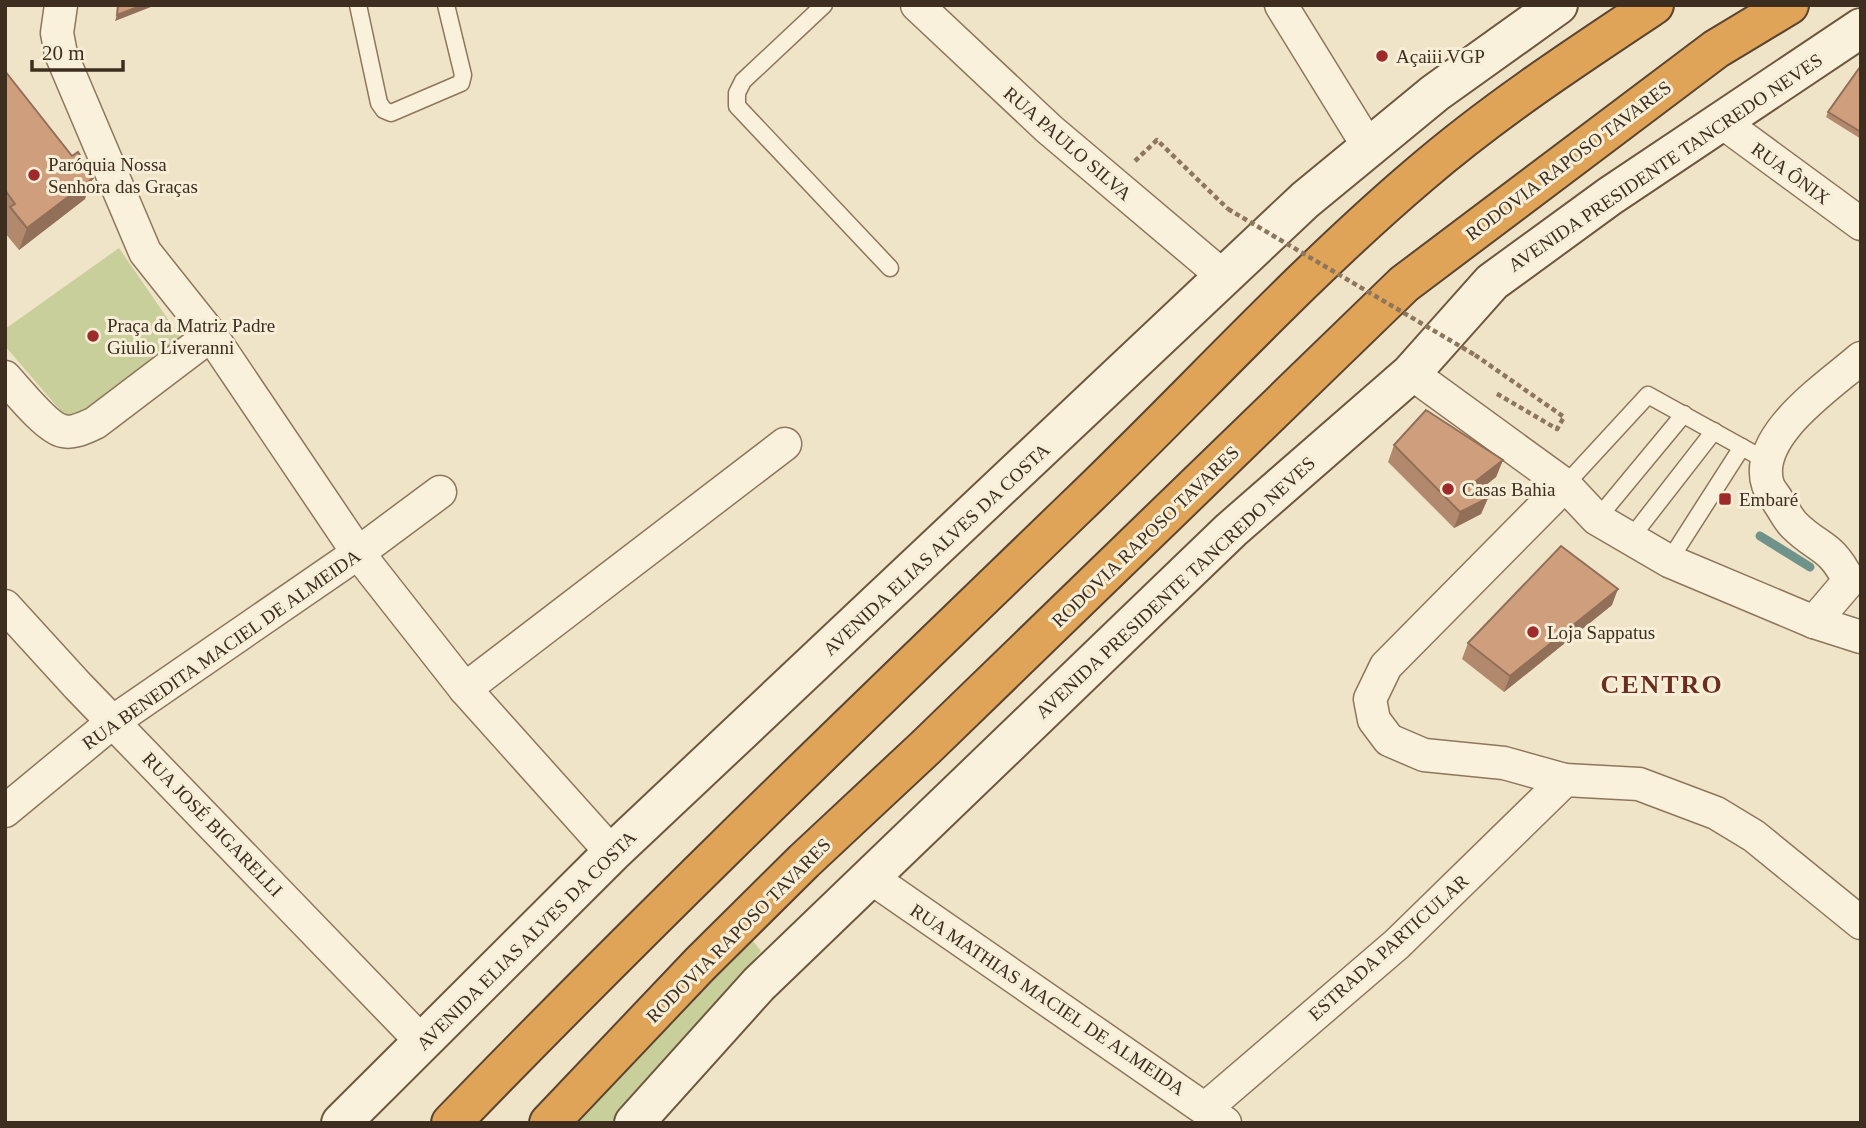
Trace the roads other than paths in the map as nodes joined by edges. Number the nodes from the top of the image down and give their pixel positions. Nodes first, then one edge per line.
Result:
1 (61, 5) edge
2 (358, 5) edge
3 (446, 5) edge
4 (824, 5) edge
5 (917, 5) edge
6 (1281, 5) edge
7 (1558, 5) edge
8 (1654, 5) edge
9 (1789, 5) edge
10 (1861, 28) edge
11 (1722, 122) junction
12 (1368, 146) junction
13 (1861, 223) edge
14 (890, 268) dead end
15 (1224, 277) junction
16 (211, 335) junction
17 (1861, 358) edge
18 (1411, 373) junction
19 (5, 377) edge
20 (1684, 414) junction
21 (1714, 431) junction
22 (785, 443) dead end
23 (1754, 454) junction
24 (1565, 485) junction
25 (440, 492) dead end
26 (1597, 519) junction
27 (1630, 539) junction
28 (358, 553) junction
29 (1669, 561) junction
30 (5, 606) edge
31 (1814, 622) junction
32 (1861, 637) edge
33 (465, 689) junction
34 (114, 721) junction
35 (1566, 780) junction
36 (769, 804) junction
37 (5, 811) edge
38 (612, 853) junction
39 (870, 877) junction
40 (1861, 923) edge
41 (422, 1042) junction
42 (1216, 1115) edge
43 (341, 1123) edge
44 (420, 1123) edge
45 (451, 1123) edge
46 (549, 1123) edge
47 (634, 1123) edge

1 - 16 street
2 - 3 lane
4 - 14 lane
5 - 15 street, RUA PAULO SILVA
6 - 12 street
7 - 12 main road, AVENIDA ELIAS ALVES DA COSTA
8 - 36 highway
9 - 46 highway, RODOVIA RAPOSO TAVARES
10 - 11 main road, AVENIDA PRESIDENTE TANCREDO NEVES
11 - 13 street, RUA ÔNIX
11 - 18 main road, AVENIDA PRESIDENTE TANCREDO NEVES
12 - 15 main road, AVENIDA ELIAS ALVES DA COSTA
15 - 38 main road, AVENIDA ELIAS ALVES DA COSTA
16 - 19 street
16 - 28 street
17 - 23 street
18 - 24 street
18 - 39 main road, AVENIDA PRESIDENTE TANCREDO NEVES
20 - 21 lane
20 - 24 lane
20 - 26 lane
21 - 23 lane
21 - 27 lane
22 - 33 street
23 - 29 lane
23 - 31 street
24 - 26 street
24 - 35 street
25 - 28 street, RUA BENEDITA MACIEL DE ALMEIDA
26 - 27 street
27 - 29 street
28 - 33 street
28 - 34 street, RUA BENEDITA MACIEL DE ALMEIDA
29 - 31 street
30 - 34 street, RUA JOSÉ BIGARELLI
31 - 32 street
33 - 38 street
34 - 37 street, RUA BENEDITA MACIEL DE ALMEIDA
34 - 41 street, RUA JOSÉ BIGARELLI
35 - 40 street
35 - 42 street, ESTRADA PARTICULAR
36 - 44 highway
36 - 45 highway
38 - 41 main road, AVENIDA ELIAS ALVES DA COSTA
39 - 42 street, RUA MATHIAS MACIEL DE ALMEIDA
39 - 47 main road, AVENIDA PRESIDENTE TANCREDO NEVES
41 - 43 main road, AVENIDA ELIAS ALVES DA COSTA

